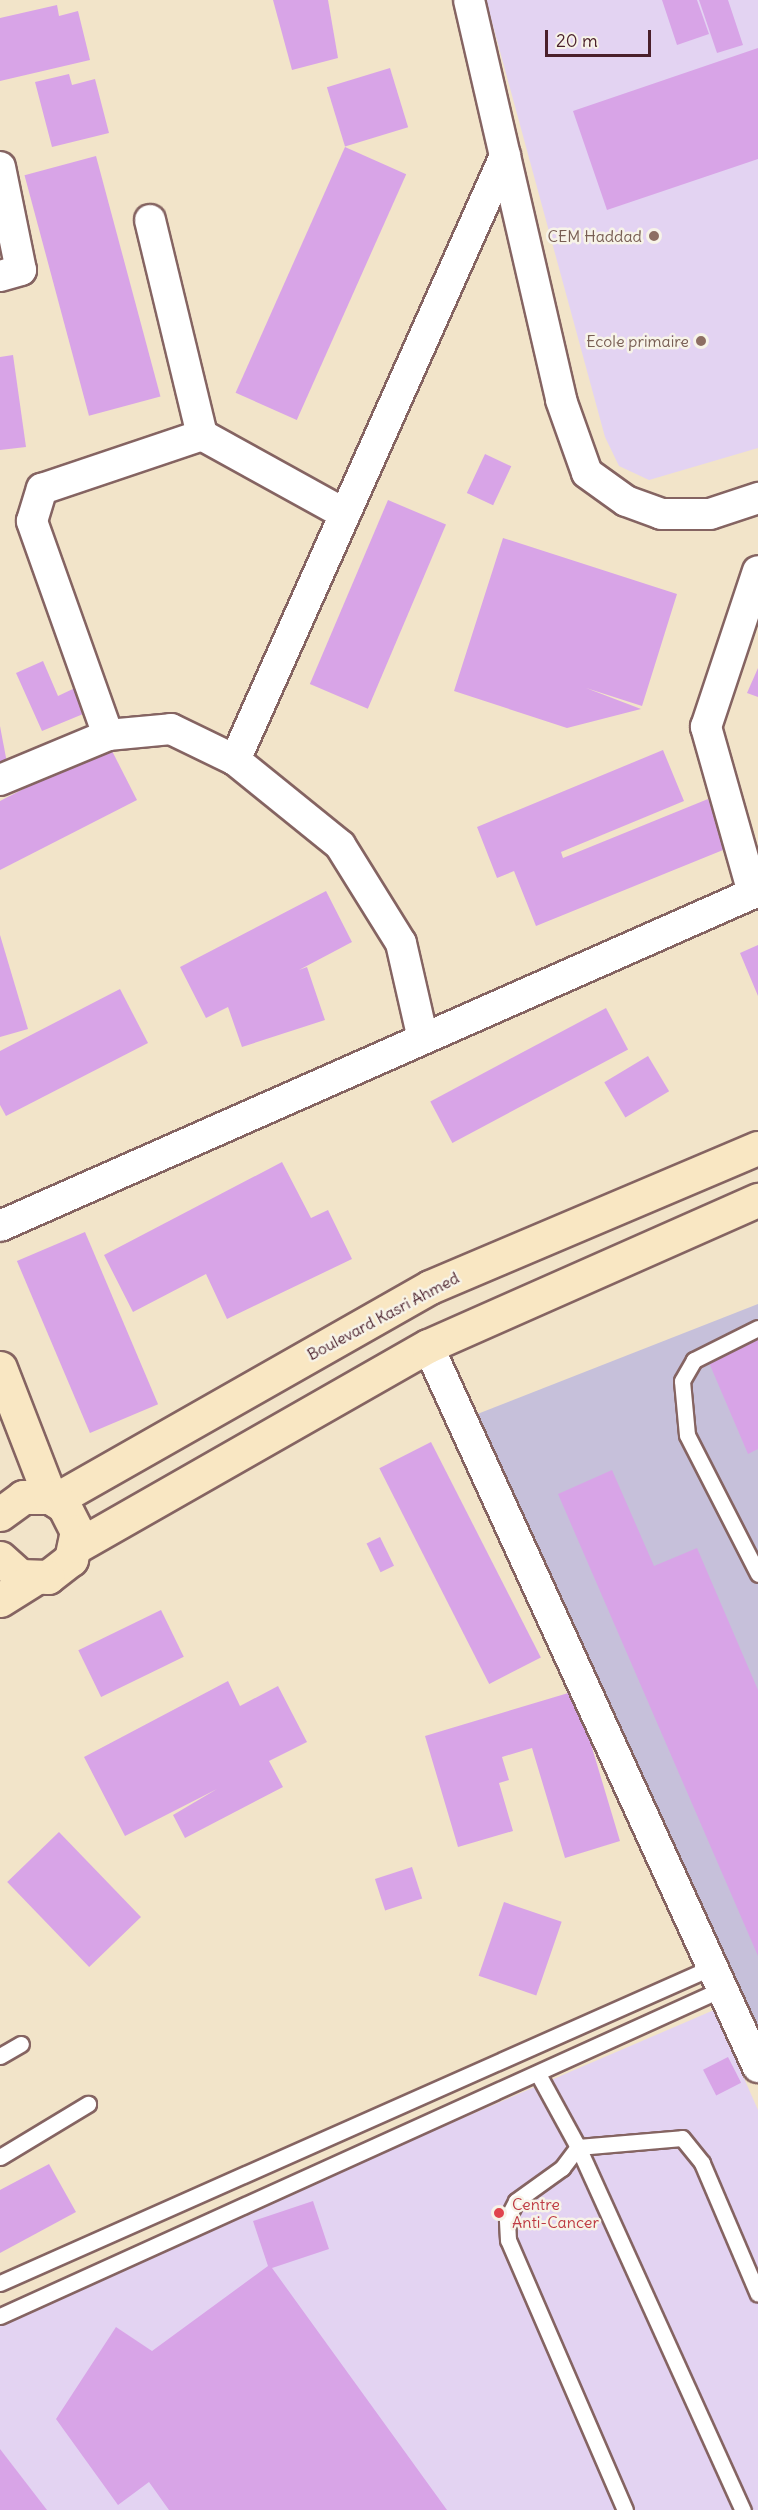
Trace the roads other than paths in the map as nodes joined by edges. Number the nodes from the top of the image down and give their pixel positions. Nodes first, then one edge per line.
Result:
1 (469, 0) edge
2 (505, 156) junction
3 (0, 167) edge
4 (150, 220) dead end
5 (0, 276) edge
6 (202, 435) junction
7 (758, 498) edge
8 (345, 514) junction
9 (758, 570) edge
10 (108, 735) junction
11 (235, 760) junction
12 (0, 780) edge
13 (756, 892) edge
14 (423, 1039) junction
15 (758, 1148) edge
16 (758, 1200) edge
17 (0, 1226) edge
18 (758, 1328) edge
19 (428, 1346) junction
20 (0, 1368) edge
21 (52, 1498) junction
22 (0, 1514) edge
23 (77, 1546) junction
24 (0, 1558) edge
25 (758, 1574) edge
26 (34, 1579) junction
27 (0, 1600) edge
28 (717, 1978) junction
29 (21, 2044) dead end
30 (0, 2056) edge
31 (758, 2067) edge
32 (538, 2074) junction
33 (88, 2104) dead end
34 (578, 2148) junction
35 (0, 2157) edge
36 (0, 2283) edge
37 (758, 2294) edge
38 (0, 2316) edge
39 (625, 2510) edge
40 (743, 2510) edge

1 - 2 street
2 - 7 street
2 - 8 street
3 - 5 street
4 - 6 street
6 - 8 street
6 - 10 street
8 - 11 street
9 - 13 street
10 - 11 street
10 - 12 street
11 - 14 street
13 - 14 street
14 - 17 street
15 - 21 main road, Boulevard Kasri Ahmed
16 - 19 main road
18 - 25 lane
19 - 23 main road
19 - 28 street
20 - 21 main road
21 - 22 main road
21 - 23 main road
23 - 26 main road
24 - 26 main road
26 - 27 main road
28 - 31 street
28 - 32 lane
28 - 36 lane
29 - 30 lane
32 - 34 lane
32 - 38 lane
33 - 35 lane
34 - 37 lane
34 - 39 lane
34 - 40 lane

